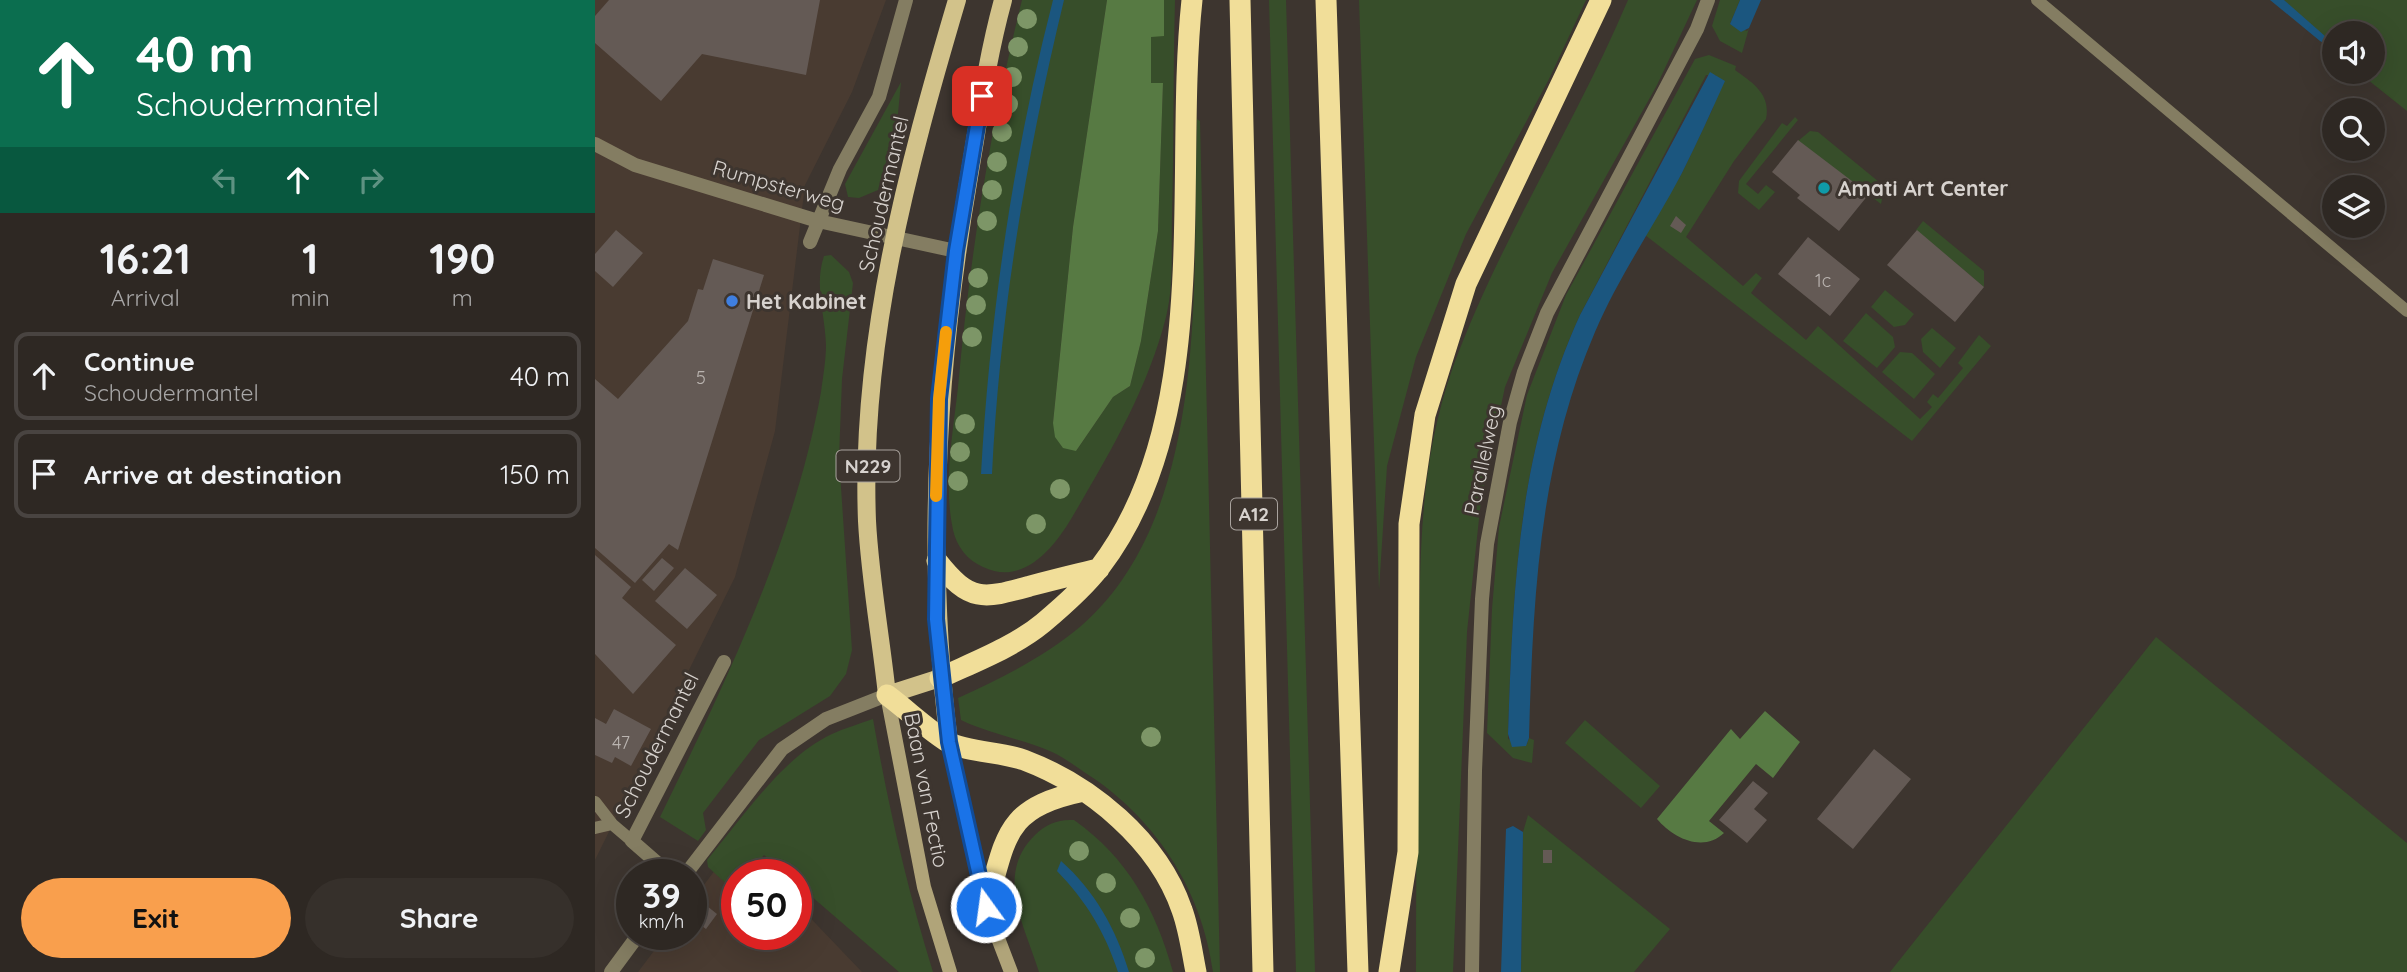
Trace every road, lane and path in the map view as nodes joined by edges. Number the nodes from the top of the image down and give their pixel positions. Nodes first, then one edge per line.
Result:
1 (906, 0) edge
2 (957, 0) edge
3 (1003, 0) edge
4 (1192, 0) edge
5 (1240, 0) edge
6 (1326, 0) edge
7 (1601, 0) edge
8 (1707, 0) edge
9 (2037, 0) edge
10 (595, 144) edge
11 (818, 221) junction
12 (893, 237) junction
13 (810, 242) dead end
14 (956, 251) junction
15 (2407, 311) edge
16 (937, 561) junction
17 (1099, 569) junction
18 (724, 662) dead end
19 (940, 678) junction
20 (887, 695) junction
21 (949, 742) junction
22 (1084, 791) junction
23 (595, 802) edge
24 (612, 824) junction
25 (595, 828) edge
26 (632, 841) junction
27 (653, 859) edge
28 (697, 859) edge
29 (986, 907) junction
30 (627, 950) edge
31 (611, 972) edge
32 (950, 972) edge
33 (1011, 972) edge
34 (1196, 972) edge
35 (1263, 972) edge
36 (1358, 972) edge
37 (1389, 972) edge
38 (1472, 972) edge

1 - 11 street, Schoudermantel
2 - 12 main road, Schoudermantel / N229
3 - 14 main road
4 - 17 highway
5 - 35 highway, A12
6 - 36 highway
7 - 37 highway
8 - 38 street, Parallelweg
9 - 15 lane
10 - 11 street, Rumpsterweg
11 - 12 street, Rumpsterweg
11 - 13 street, Schoudermantel
12 - 14 street, Rumpsterweg
12 - 20 main road, Schoudermantel / N229
14 - 16 main road
16 - 17 highway
16 - 19 main road
17 - 19 highway
18 - 26 street, Schoudermantel
19 - 20 main road
19 - 21 main road
20 - 21 highway
20 - 28 street
20 - 32 main road, Baan van Fectio
21 - 22 highway
21 - 29 main road, Baan van Fectio
22 - 29 highway
22 - 34 highway
23 - 24 lane
24 - 25 lane
24 - 26 lane
26 - 27 street, Schoudermantel
29 - 33 main road, Baan van Fectio
30 - 31 street

